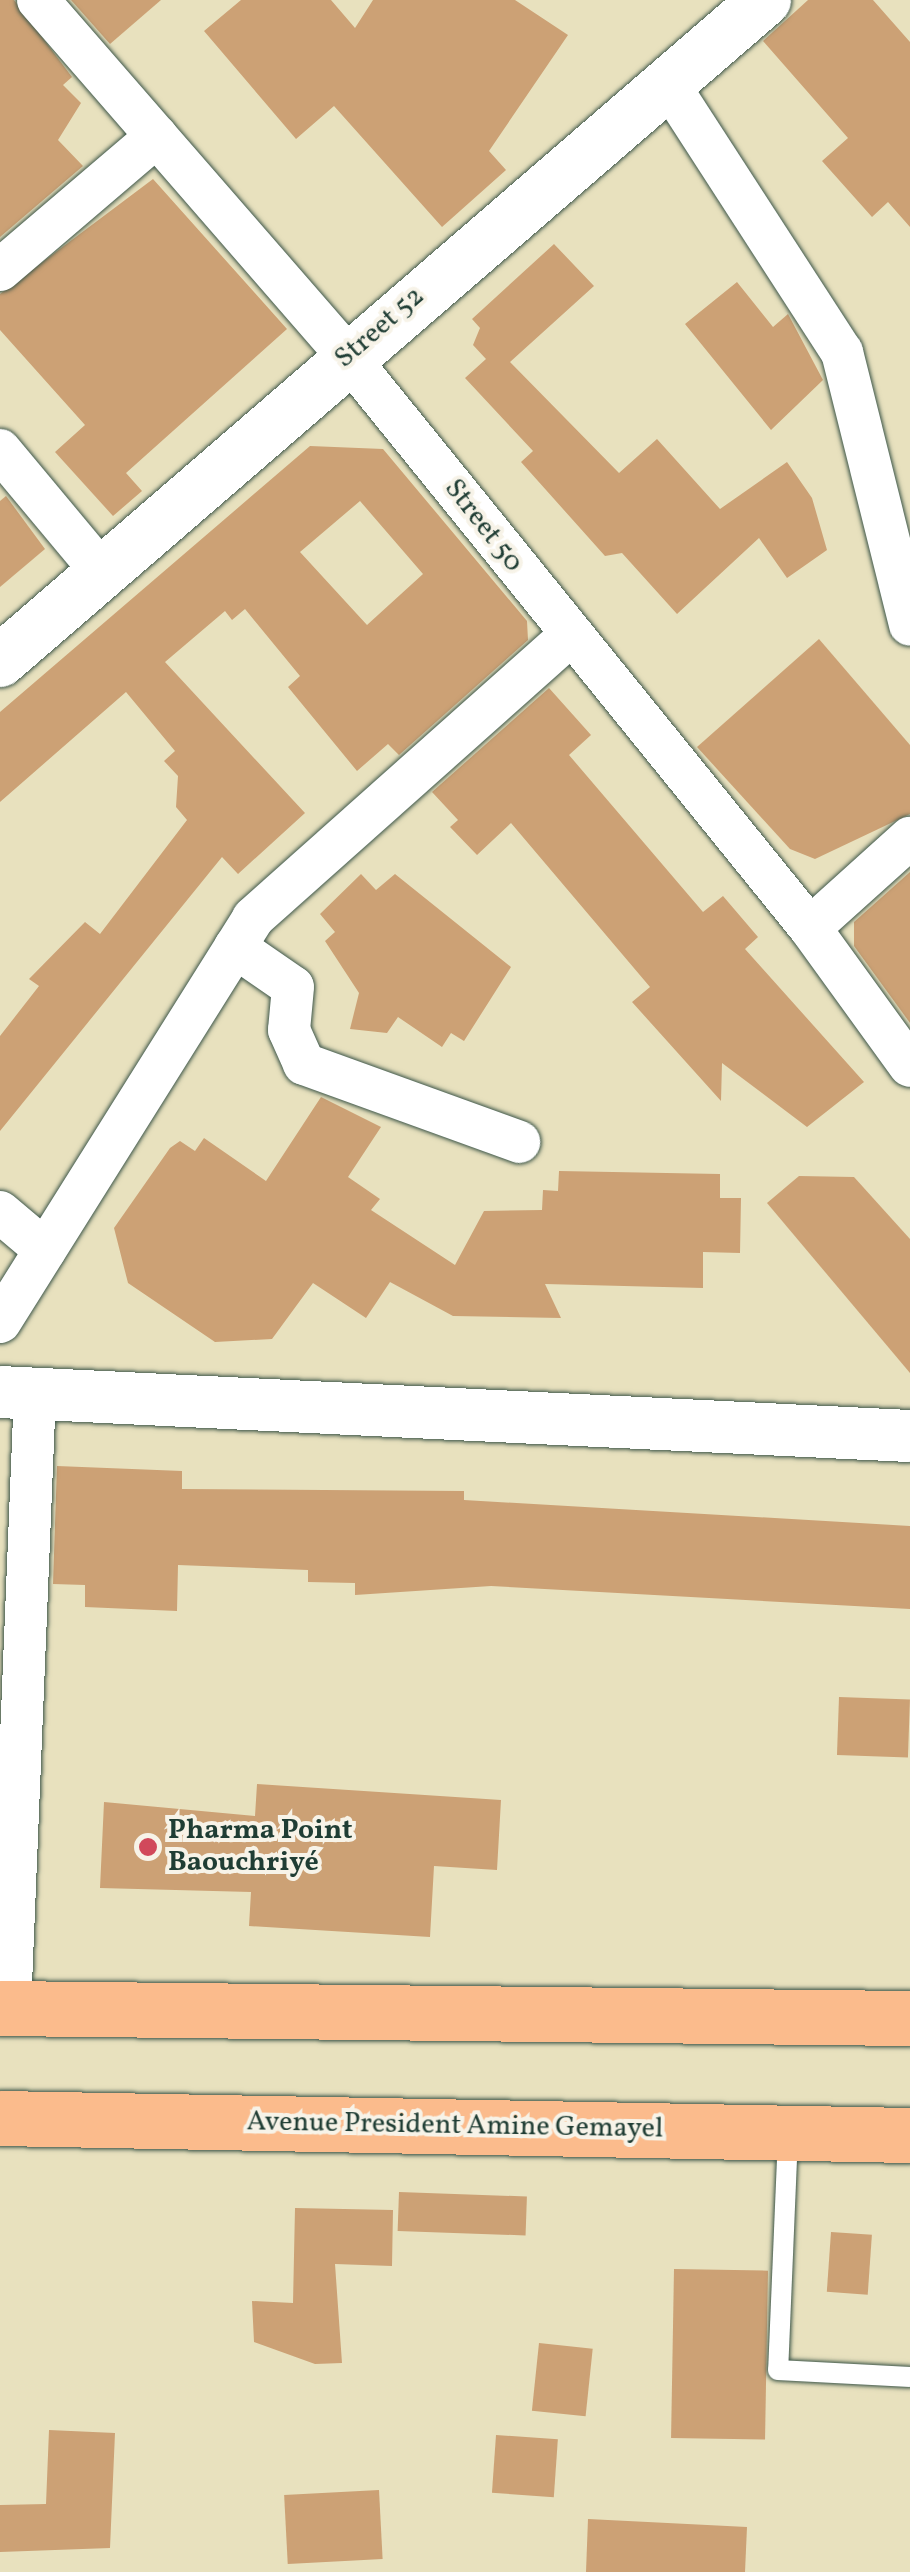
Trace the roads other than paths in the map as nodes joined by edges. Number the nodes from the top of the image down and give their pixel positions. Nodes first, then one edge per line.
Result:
1 (38, 0) edge
2 (765, 0) edge
3 (667, 82) junction
4 (157, 136) junction
5 (0, 270) edge
6 (348, 356) junction
7 (0, 450) edge
8 (105, 576) junction
9 (910, 624) edge
10 (570, 636) junction
11 (0, 661) edge
12 (910, 838) edge
13 (810, 928) junction
14 (235, 947) junction
15 (910, 1066) edge
16 (519, 1142) dead end
17 (0, 1212) edge
18 (46, 1250) junction
19 (0, 1322) edge
20 (17, 1391) edge
21 (910, 1436) edge
22 (5, 2008) edge
23 (910, 2018) edge
24 (0, 2118) edge
25 (788, 2132) junction
26 (910, 2135) edge
27 (910, 2377) edge

1 - 4 street, Street 50
2 - 3 street, Street 52
3 - 6 street, Street 52
3 - 9 street
4 - 5 street
4 - 6 street, Street 50
6 - 8 street, Street 52
6 - 10 street, Street 50
7 - 8 street
8 - 11 street, Street 52
10 - 13 street, Street 50
10 - 14 street
12 - 13 street
13 - 15 street, Street 50
14 - 16 street
14 - 18 street
17 - 18 street
18 - 19 street
20 - 21 street
20 - 22 street
22 - 23 highway
24 - 25 highway, Avenue President Amine Gemayel
25 - 26 highway, Avenue President Amine Gemayel
25 - 27 lane

